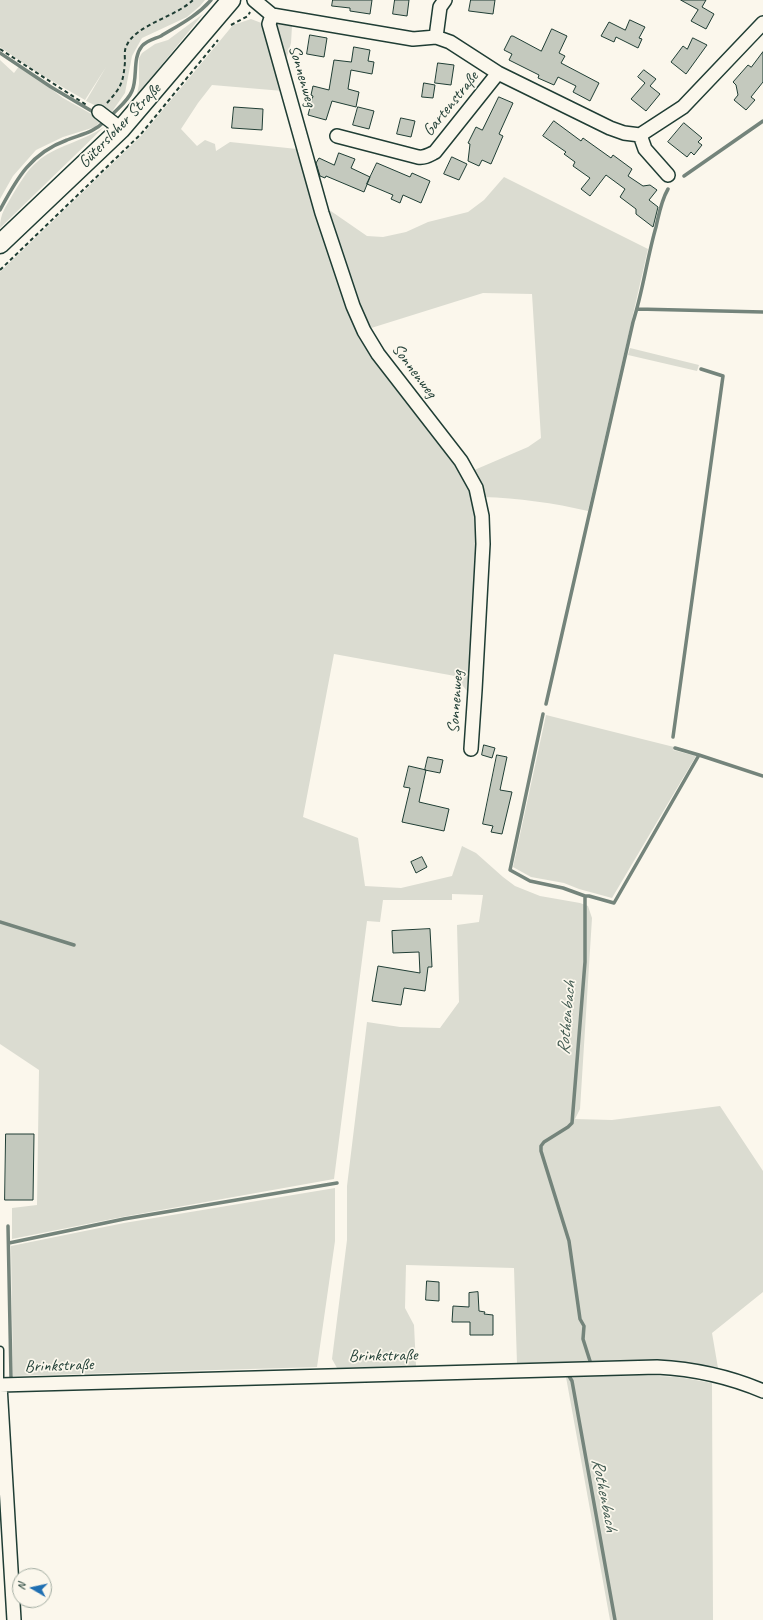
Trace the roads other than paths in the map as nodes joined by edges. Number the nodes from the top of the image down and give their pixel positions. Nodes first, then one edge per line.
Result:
1 (231, 0) edge
2 (254, 0) edge
3 (444, 0) edge
4 (272, 15) junction
5 (763, 23) edge
6 (436, 37) junction
7 (498, 73) junction
8 (99, 112) road end
9 (121, 129) junction
10 (640, 135) junction
11 (337, 136) dead end
12 (668, 175) dead end
13 (0, 244) edge
14 (471, 749) dead end
15 (0, 1350) edge
16 (0, 1385) edge
17 (763, 1391) edge
18 (14, 1620) edge

1 - 9 main road, Gütersloher Straße
2 - 4 street
3 - 6 street
4 - 6 street, Gartenstraße
4 - 14 street, Sonnenweg
5 - 10 street
6 - 7 street, Gartenstraße
7 - 10 street, Gartenstraße
7 - 11 street, Gartenstraße
8 - 9 street
9 - 13 main road, Gütersloher Straße
10 - 12 street
15 - 16 lane
16 - 17 street, Brinkstraße
16 - 18 street

